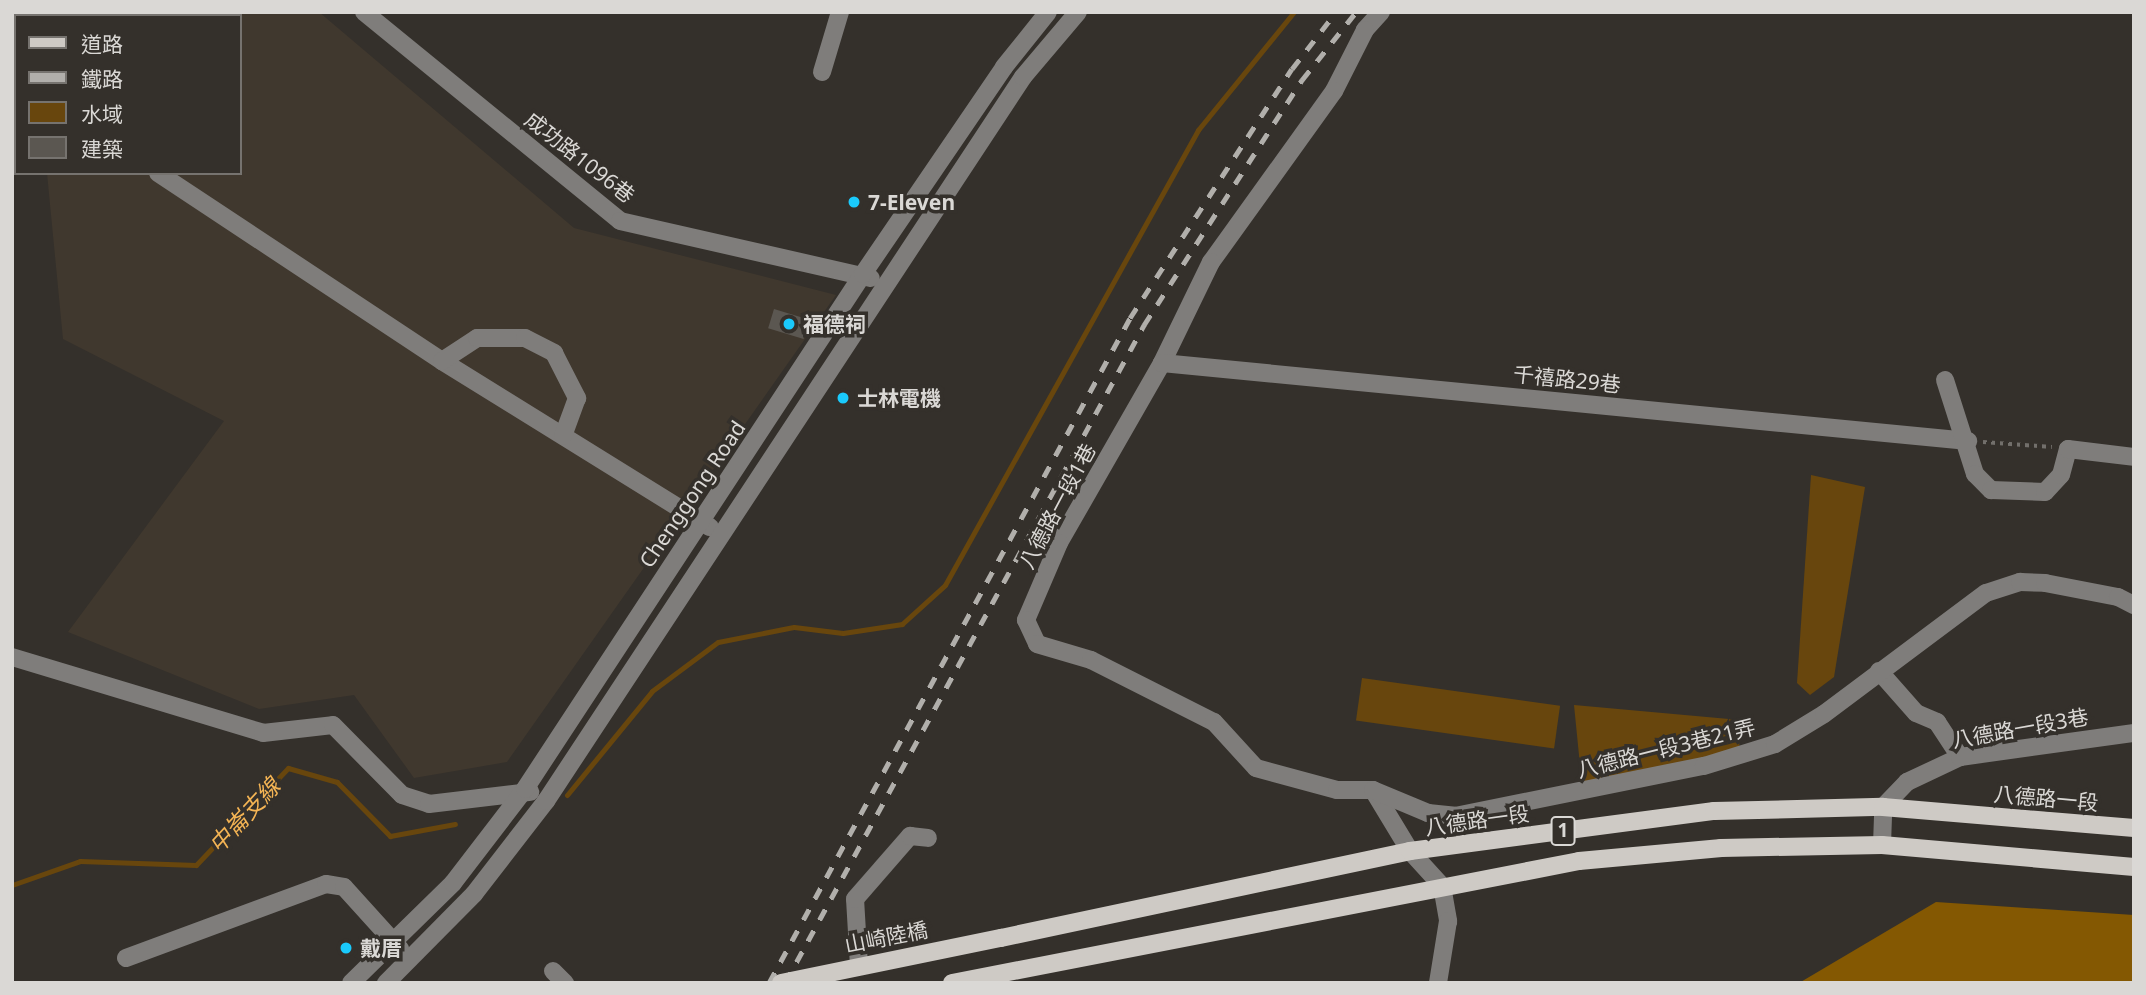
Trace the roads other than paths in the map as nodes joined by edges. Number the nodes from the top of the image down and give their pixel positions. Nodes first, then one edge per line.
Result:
1 (365, 12) edge
2 (840, 12) edge
3 (1048, 12) edge
4 (1078, 12) edge
5 (1381, 12) edge
6 (822, 72) dead end
7 (161, 175) edge
8 (863, 274) junction
9 (883, 284) junction
10 (442, 361) junction
11 (1162, 363) junction
12 (1945, 380) dead end
13 (563, 436) junction
14 (1968, 441) junction
15 (2134, 457) edge
16 (702, 522) junction
17 (721, 535) junction
18 (2134, 605) edge
19 (12, 657) edge
20 (1879, 671) junction
21 (2134, 733) edge
22 (1960, 757) junction
23 (525, 789) junction
24 (1373, 790) junction
25 (546, 801) junction
26 (1883, 807) junction
27 (2134, 828) edge
28 (928, 838) dead end
29 (1882, 845) junction
30 (1410, 851) junction
31 (2134, 867) edge
32 (1442, 886) junction
33 (1001, 937) joint
34 (395, 941) junction
35 (126, 958) dead end
36 (408, 960) junction
37 (859, 966) junction
38 (351, 983) edge
39 (386, 983) edge
40 (399, 983) edge
41 (781, 983) edge
42 (951, 983) edge
43 (1438, 983) edge

1 - 8 street, 成功路1096巷
2 - 6 street
3 - 8 street, Chenggong Road
4 - 9 street
5 - 11 street, 八德路一段1巷
7 - 10 street
8 - 9 street, 成功路1096巷
8 - 16 street, Chenggong Road
9 - 17 street
10 - 13 street
10 - 13 street
11 - 14 street, 千禧路29巷
11 - 24 street, 八德路一段1巷
12 - 14 street
13 - 16 street
14 - 15 street
16 - 17 street
16 - 23 street, Chenggong Road
17 - 25 street
18 - 20 street, 八德路一段3巷21弄
19 - 23 street
20 - 22 street
20 - 24 street, 八德路一段3巷21弄
21 - 22 street, 八德路一段3巷
22 - 26 street, 八德路一段3巷
23 - 25 street
23 - 34 street, Chenggong Road
24 - 30 street
25 - 36 street
26 - 27 main road, 八德路一段 / 1
26 - 29 street
26 - 30 main road, 八德路一段 / 1
28 - 37 street
29 - 31 main road, 1
29 - 32 main road, 1
30 - 32 street
30 - 33 main road, 八德路一段 / 1
32 - 42 main road, 1
32 - 43 street
33 - 37 main road, 山崎陸橋 / 1, bridge
34 - 35 street
34 - 36 street
34 - 38 street, Chenggong Road
36 - 39 street
36 - 40 street
37 - 41 main road, 山崎陸橋 / 1, bridge

